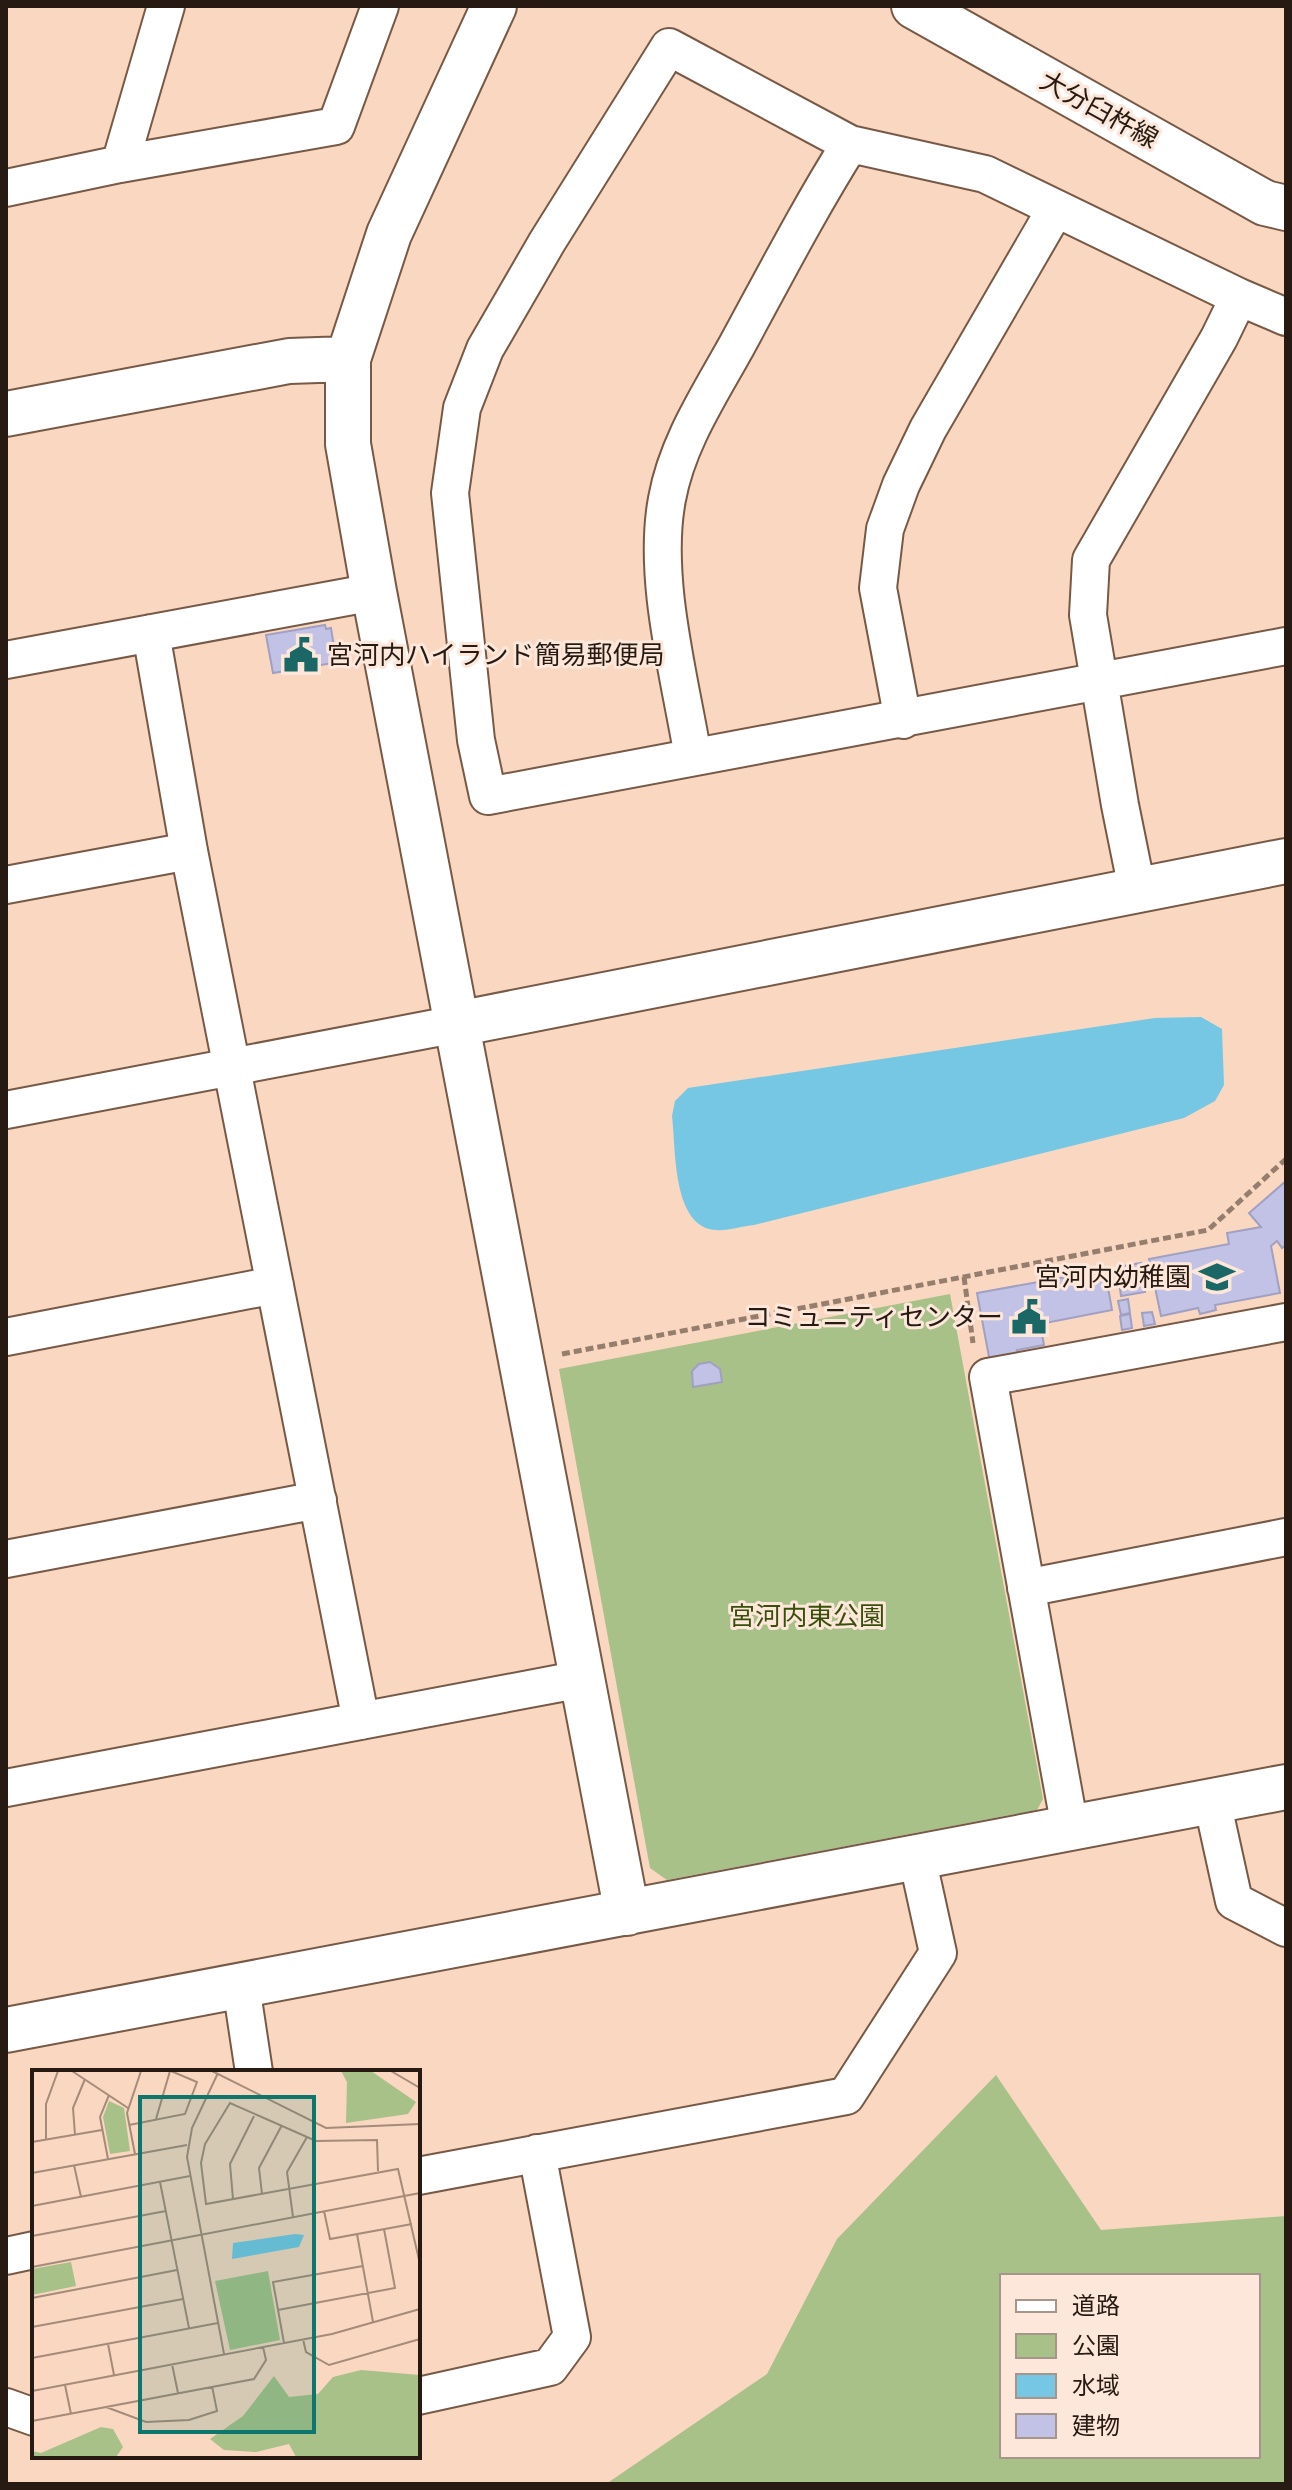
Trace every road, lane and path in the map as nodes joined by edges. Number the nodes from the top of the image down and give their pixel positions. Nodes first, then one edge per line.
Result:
1 (166, 6) edge
2 (380, 6) edge
3 (494, 6) edge
4 (914, 6) edge
5 (850, 144) junction
6 (120, 164) junction
7 (6, 188) edge
8 (1286, 208) edge
9 (1055, 210) junction
10 (1239, 297) junction
11 (1286, 317) edge
12 (348, 359) junction
13 (6, 414) edge
14 (374, 592) junction
15 (151, 633) junction
16 (1286, 646) edge
17 (6, 660) edge
18 (1100, 681) junction
19 (903, 720) junction
20 (693, 757) junction
21 (189, 851) junction
22 (1286, 861) edge
23 (6, 885) edge
24 (1137, 889) junction
25 (457, 1024) junction
26 (232, 1067) junction
27 (6, 1110) edge
28 (1286, 1159) edge
29 (964, 1277) junction
30 (275, 1285) junction
31 (1286, 1322) edge
32 (6, 1337) edge
33 (521, 1361) junction
34 (988, 1377) junction
35 (318, 1500) junction
36 (1286, 1537) edge
37 (6, 1559) edge
38 (1026, 1588) junction
39 (582, 1679) junction
40 (361, 1721) junction
41 (1286, 1787) edge
42 (6, 1788) edge
43 (1212, 1801) junction
44 (1070, 1828) junction
45 (917, 1857) junction
46 (627, 1913) junction
47 (1286, 1928) edge
48 (241, 1986) junction
49 (6, 2030) edge
50 (254, 2070) edge
51 (537, 2153) junction
52 (420, 2176) edge
53 (32, 2250) edge
54 (6, 2256) edge
55 (420, 2396) edge
56 (6, 2407) edge
57 (32, 2416) edge

1 - 6 street
2 - 6 street
3 - 12 street
4 - 8 street, 大分臼杵線
5 - 9 street
5 - 20 street
5 - 20 street
6 - 7 street
9 - 10 street
9 - 19 street
10 - 11 street
10 - 18 street
12 - 13 street
12 - 14 street
14 - 15 street
14 - 25 street
15 - 17 street
15 - 21 street
16 - 18 street
18 - 19 street
18 - 24 street
19 - 20 street
21 - 23 street
21 - 26 street
22 - 24 street
24 - 25 street
25 - 26 street
25 - 33 street
26 - 27 street
26 - 30 street
28 - 29 path
29 - 33 path
29 - 34 path
30 - 32 street
30 - 35 street
31 - 34 street
33 - 39 street
34 - 38 street
35 - 37 street
35 - 40 street
36 - 38 street
38 - 44 street
39 - 40 street
39 - 46 street
40 - 42 street
41 - 43 street
43 - 44 street
43 - 47 street
44 - 45 street
45 - 46 street
45 - 51 street
46 - 48 street
48 - 49 street
48 - 50 street
51 - 52 street
51 - 55 street
53 - 54 street
56 - 57 street

